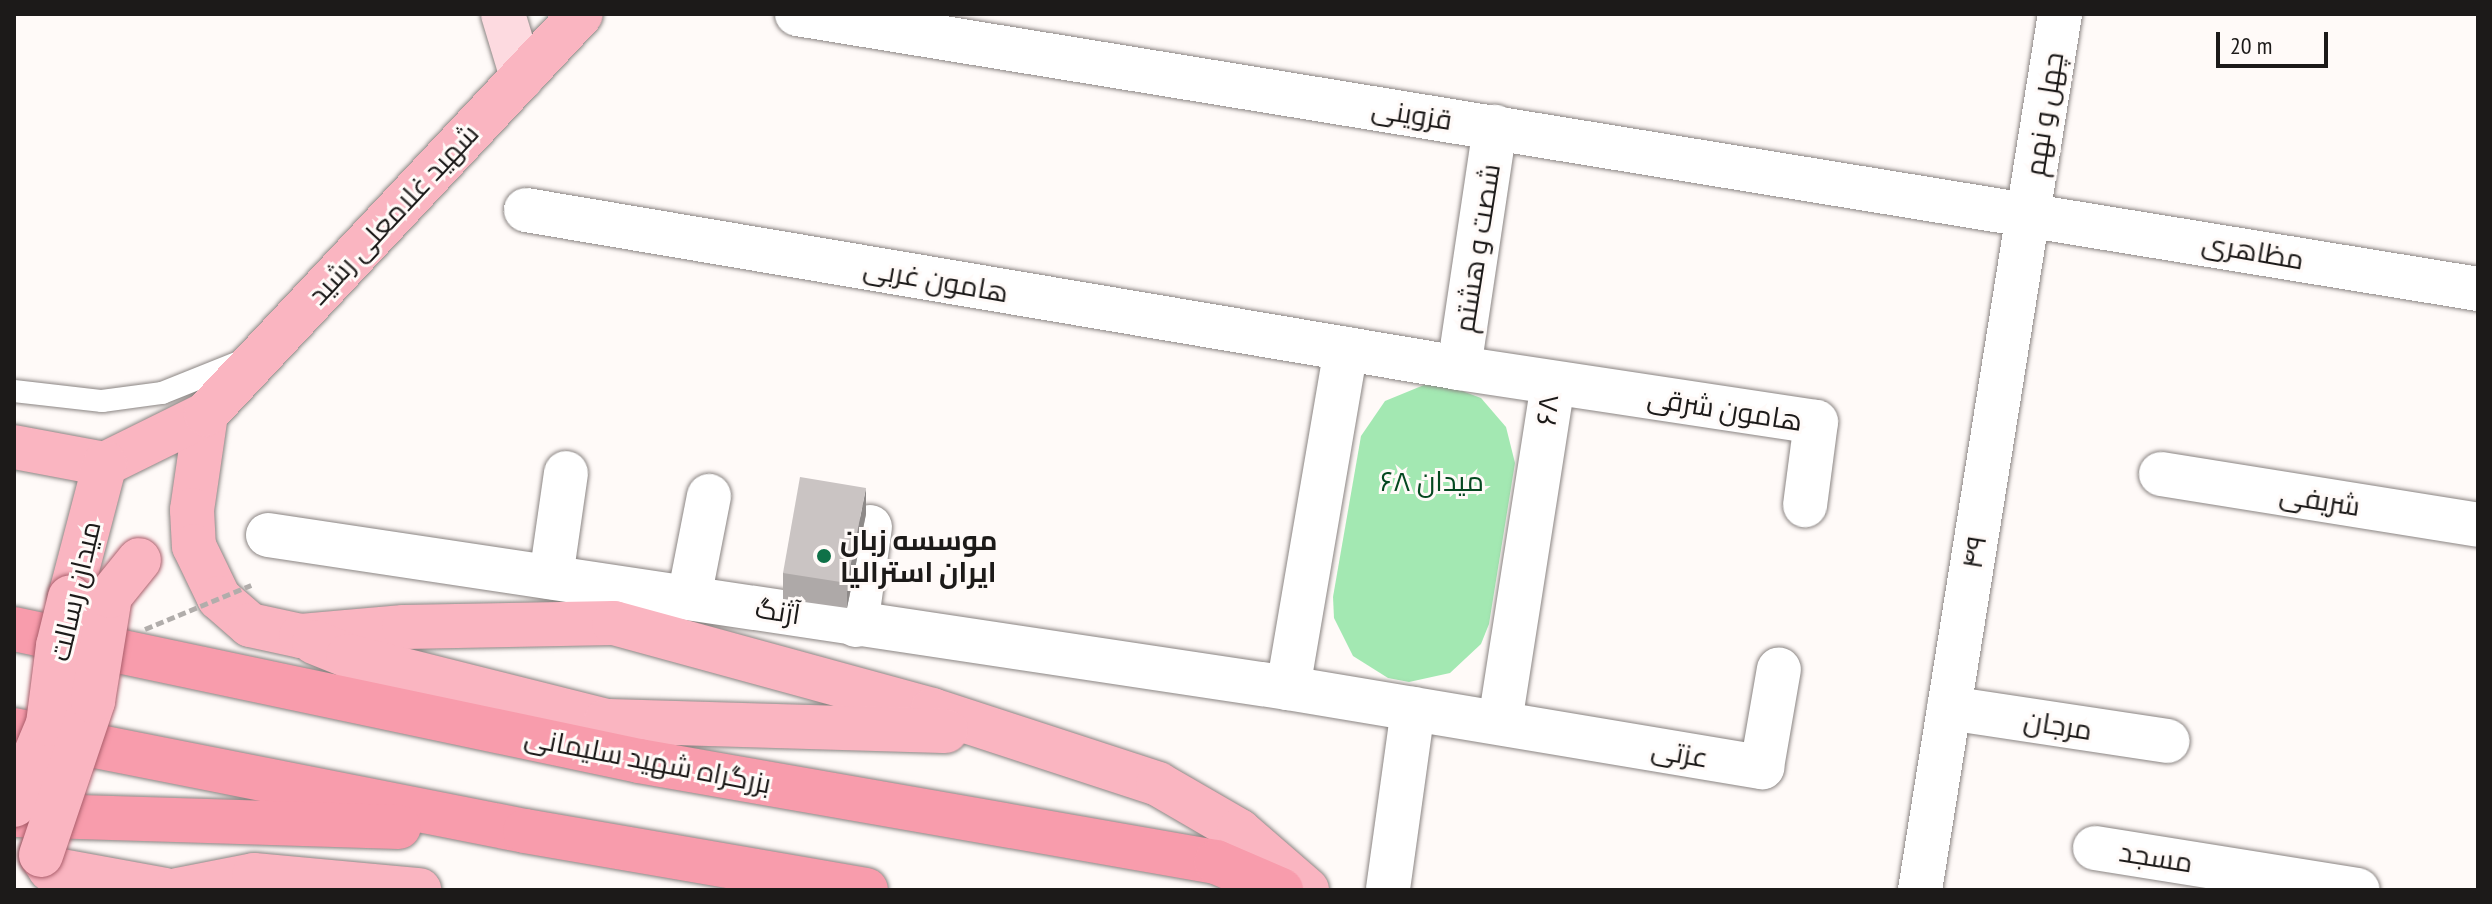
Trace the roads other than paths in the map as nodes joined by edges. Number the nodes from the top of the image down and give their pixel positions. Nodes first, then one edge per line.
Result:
1 (503, 14) edge
2 (581, 14) edge
3 (797, 14) edge
4 (2060, 14) edge
5 (522, 77) junction
6 (1495, 127) junction
7 (526, 210) dead end
8 (2028, 213) junction
9 (2478, 289) edge
10 (1346, 349) junction
11 (264, 352) junction
12 (1459, 368) junction
13 (1553, 383) junction
14 (14, 391) edge
15 (206, 414) junction
16 (14, 447) edge
17 (105, 464) junction
18 (566, 473) dead end
19 (2161, 474) dead end
20 (709, 496) dead end
21 (1805, 505) dead end
22 (2478, 525) edge
23 (870, 527) dead end
24 (268, 535) dead end
25 (194, 546) junction
26 (551, 577) junction
27 (689, 598) junction
28 (856, 625) junction
29 (14, 629) edge
30 (301, 636) junction
31 (1779, 669) dead end
32 (1288, 688) junction
33 (1949, 708) junction
34 (1413, 709) junction
35 (1500, 722) junction
36 (14, 730) edge
37 (997, 734) junction
38 (2168, 741) dead end
39 (14, 805) edge
40 (14, 815) edge
41 (525, 831) junction
42 (2095, 848) dead end
43 (405, 889) edge
44 (1388, 889) edge
45 (165, 890) edge
46 (177, 890) edge
47 (866, 890) edge
48 (1281, 890) edge
49 (1307, 890) edge
50 (1920, 890) edge
51 (2358, 890) edge

1 - 5 main road
2 - 5 main road, شهید غلامعلی رشید
3 - 6 street, قزوینی
4 - 8 street, چهل و نهم
5 - 11 main road, شهید غلامعلی رشید
6 - 8 street, قزوینی
6 - 12 street, شصت و هشتم
7 - 10 street, هامون غربی
8 - 9 street, مظاهری
8 - 33 street, ۴۹
10 - 12 street, ۶۸
10 - 32 street
11 - 14 lane
11 - 15 main road, شهید غلامعلی رشید
12 - 13 street, ۶۸
13 - 21 street, هامون شرقی
13 - 35 street, ۶۸
15 - 17 main road, شهید غلامعلی رشید
15 - 25 main road
16 - 17 main road
17 - 39 main road, میدان رسالت, bridge
18 - 26 street
19 - 22 street, شریفی
20 - 27 street
23 - 28 street
24 - 26 street, آژنگ
25 - 30 main road
25 - 45 main road, bridge
26 - 27 street, آژنگ
27 - 28 street, آژنگ
28 - 32 street, آژنگ
29 - 48 highway, بزرگراه شهید سلیمانی
30 - 37 main road
30 - 37 main road
31 - 35 street, عزتی
32 - 34 street
33 - 38 street, مرجان
33 - 50 street, ۴۹
34 - 35 street
34 - 44 street
36 - 41 highway
37 - 49 main road
40 - 41 highway
41 - 47 highway
42 - 51 street, مسجد
43 - 46 main road

